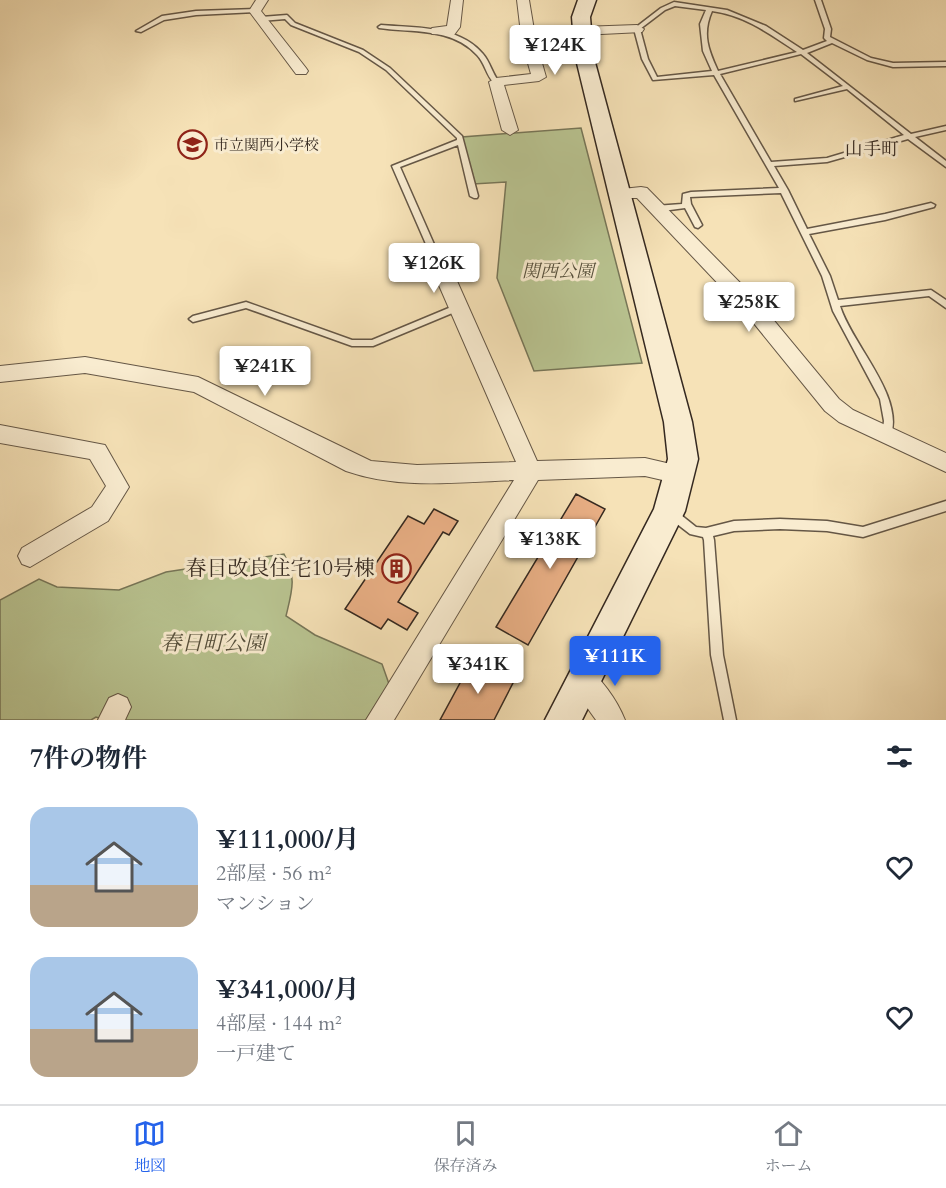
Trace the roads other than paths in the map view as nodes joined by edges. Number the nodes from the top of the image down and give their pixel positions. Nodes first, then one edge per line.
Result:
1 (457, 0) edge
2 (523, 0) edge
3 (587, 0) edge
4 (818, 0) edge
5 (260, 10) edge
6 (709, 10) junction
7 (381, 27) dead end
8 (638, 29) junction
9 (139, 31) dead end
10 (437, 31) junction
11 (581, 31) junction
12 (832, 41) junction
13 (802, 52) junction
14 (946, 64) edge
15 (301, 71) dead end
16 (716, 73) junction
17 (496, 82) junction
18 (848, 87) junction
19 (797, 100) dead end
20 (946, 128) edge
21 (510, 130) dead end
22 (910, 136) junction
23 (461, 141) junction
24 (770, 164) junction
25 (946, 165) edge
26 (784, 190) junction
27 (619, 194) junction
28 (474, 196) dead end
29 (687, 204) junction
30 (931, 205) dead end
31 (655, 209) junction
32 (698, 225) dead end
33 (804, 232) junction
34 (440, 267) joint
35 (834, 304) junction
36 (946, 305) edge
37 (459, 307) junction
38 (193, 319) dead end
39 (0, 374) edge
40 (0, 434) edge
41 (887, 435) junction
42 (946, 463) edge
43 (531, 472) junction
44 (680, 475) junction
45 (946, 506) edge
46 (669, 511) junction
47 (706, 533) junction
48 (30, 556) dead end
49 (582, 679) junction
50 (379, 720) edge
51 (563, 720) edge
52 (612, 720) edge
53 (730, 720) edge

1 - 10 street
2 - 17 street
3 - 11 street
4 - 12 lane
5 - 9 lane
5 - 15 street
5 - 23 lane
6 - 8 lane
6 - 13 lane
6 - 16 lane
7 - 10 lane
8 - 11 street
8 - 16 lane
10 - 17 lane
11 - 27 street
12 - 13 lane
12 - 14 lane
13 - 16 lane
13 - 18 lane
16 - 24 lane
17 - 21 street
18 - 19 lane
18 - 22 lane
20 - 22 lane
22 - 24 lane
22 - 25 lane
23 - 28 lane
23 - 34 lane
24 - 26 lane
26 - 29 lane
26 - 33 lane
27 - 31 street
27 - 44 street
29 - 31 lane
29 - 32 lane
30 - 33 lane
31 - 41 street
33 - 35 lane
34 - 37 street
35 - 36 lane
35 - 41 lane
37 - 38 lane
37 - 43 street
39 - 43 street
40 - 48 street
41 - 42 street
43 - 44 street
43 - 50 street
44 - 46 street
45 - 47 lane
46 - 47 lane
46 - 49 street
47 - 53 lane
49 - 51 street
49 - 52 street

